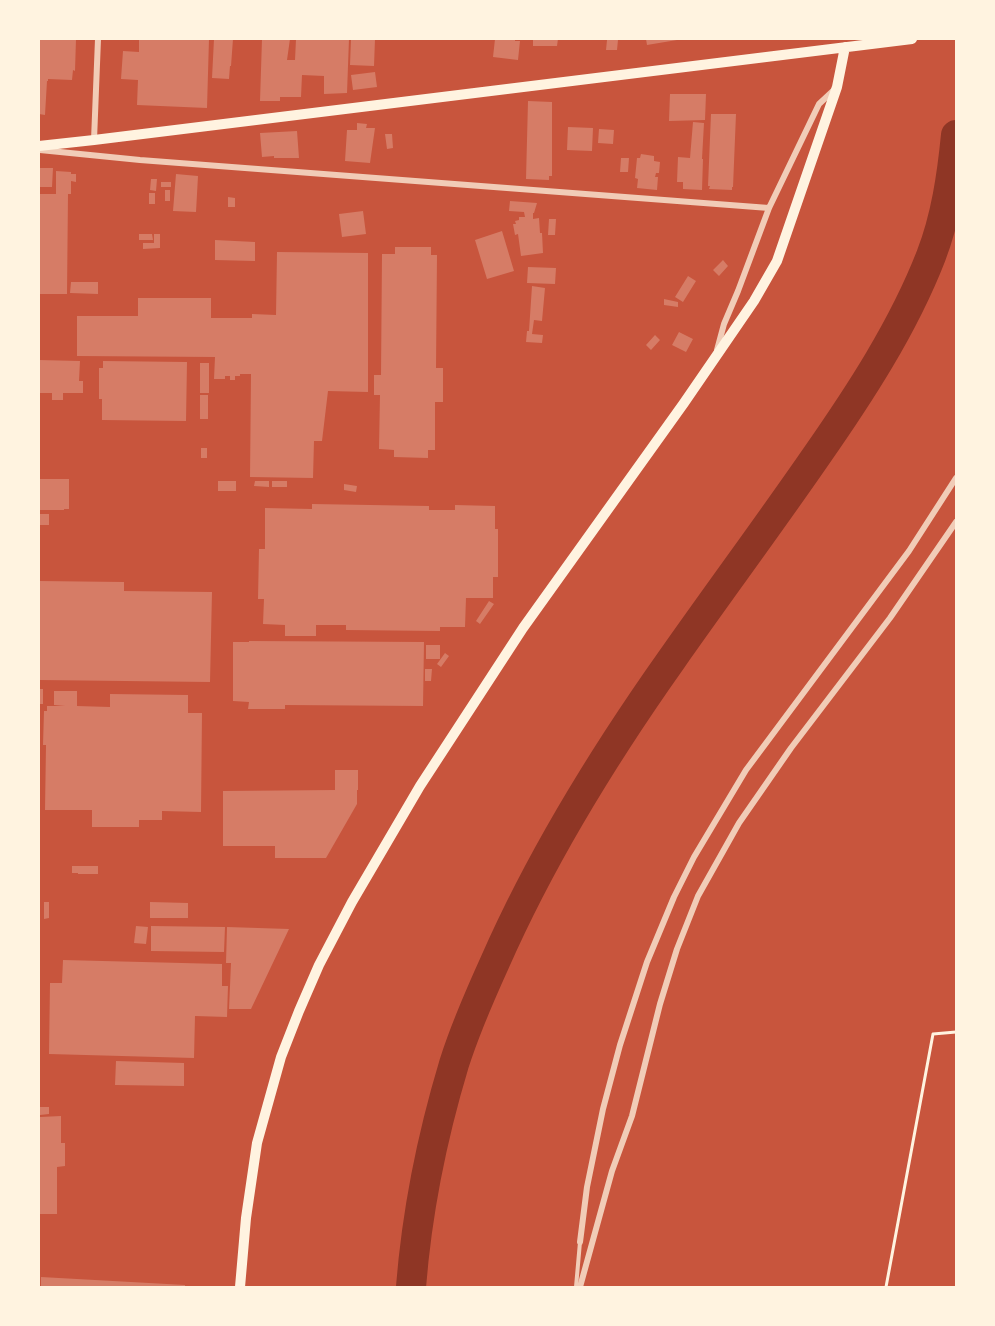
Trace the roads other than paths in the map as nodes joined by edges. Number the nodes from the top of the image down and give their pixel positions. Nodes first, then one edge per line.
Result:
1 (98, 39) edge
2 (912, 39) edge
3 (842, 42) edge
4 (837, 87) junction
5 (93, 140) junction
6 (39, 148) edge
7 (769, 208) junction
8 (713, 362) junction
9 (956, 478) edge
10 (956, 522) edge
11 (580, 1242) joint
12 (240, 1287) edge
13 (578, 1287) edge

1 - 5 street
2 - 3 main road
3 - 4 main road
3 - 5 main road
4 - 7 street
4 - 8 main road
5 - 6 main road
6 - 7 street
7 - 8 street
8 - 12 main road
9 - 11 street
10 - 13 street
11 - 13 lane

